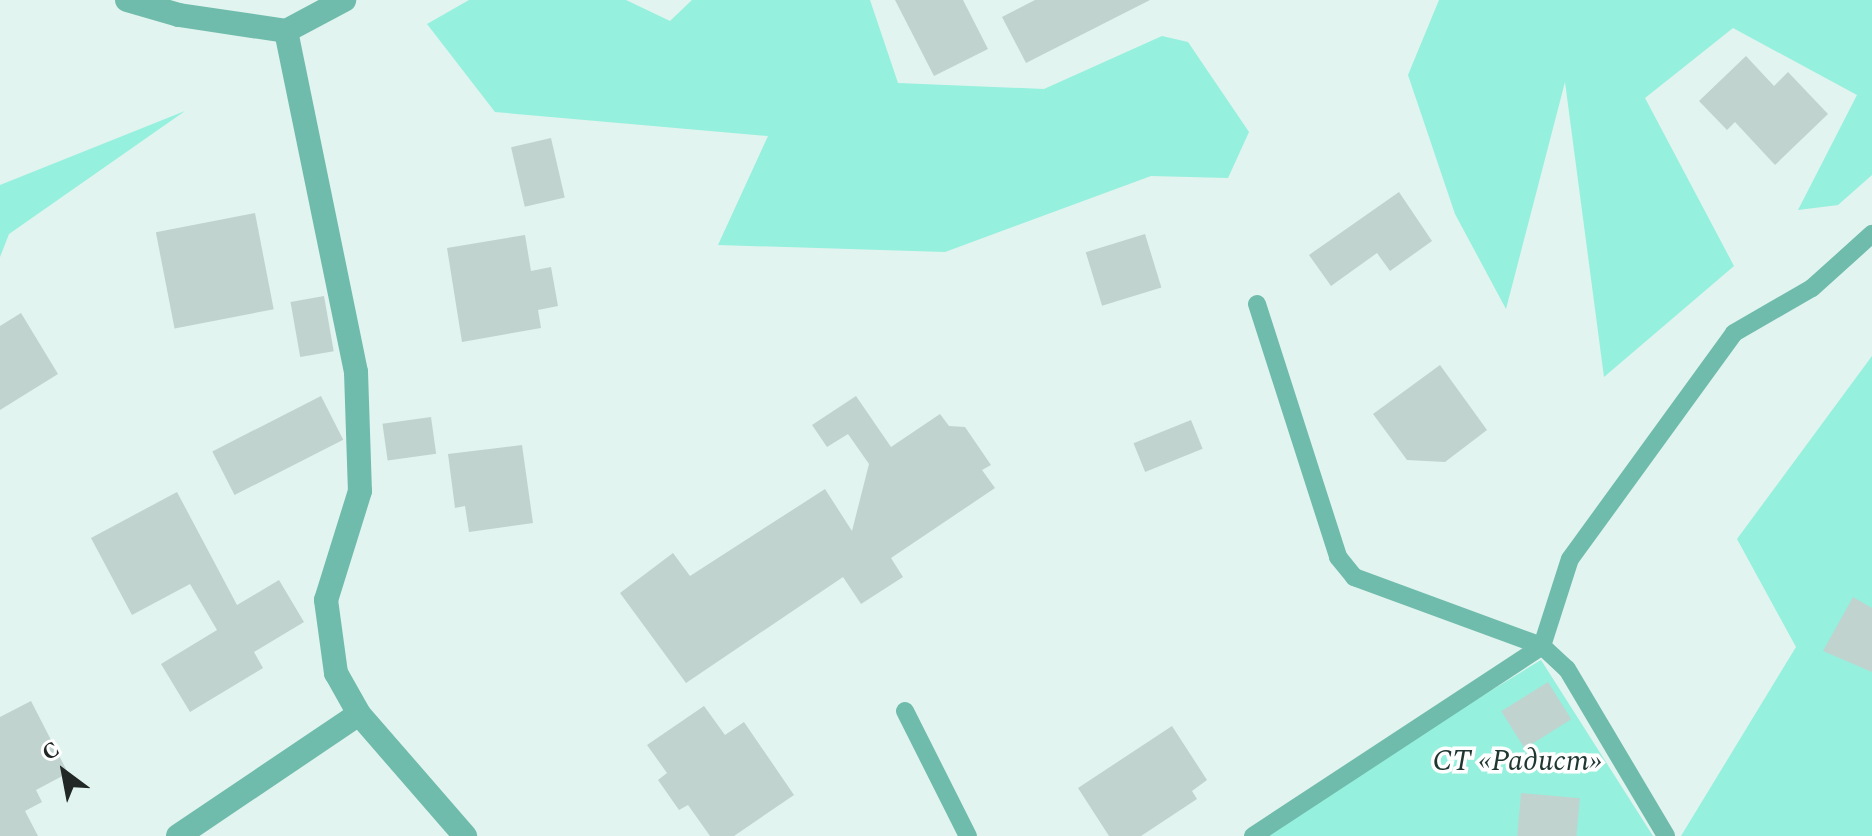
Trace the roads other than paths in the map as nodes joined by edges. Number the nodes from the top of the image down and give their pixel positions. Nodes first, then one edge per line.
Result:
1 (127, 0) edge
2 (344, 0) edge
3 (286, 31) junction
4 (1872, 234) edge
5 (1257, 304) dead end
6 (1542, 646) junction
7 (905, 711) dead end
8 (359, 714) junction
9 (178, 836) edge
10 (465, 836) edge
11 (968, 836) edge
12 (1253, 836) edge
13 (1666, 836) edge

1 - 3 street
2 - 3 street
3 - 8 street
4 - 6 lane
5 - 6 lane
6 - 12 lane
6 - 13 lane
7 - 11 lane
8 - 9 street
8 - 10 street

